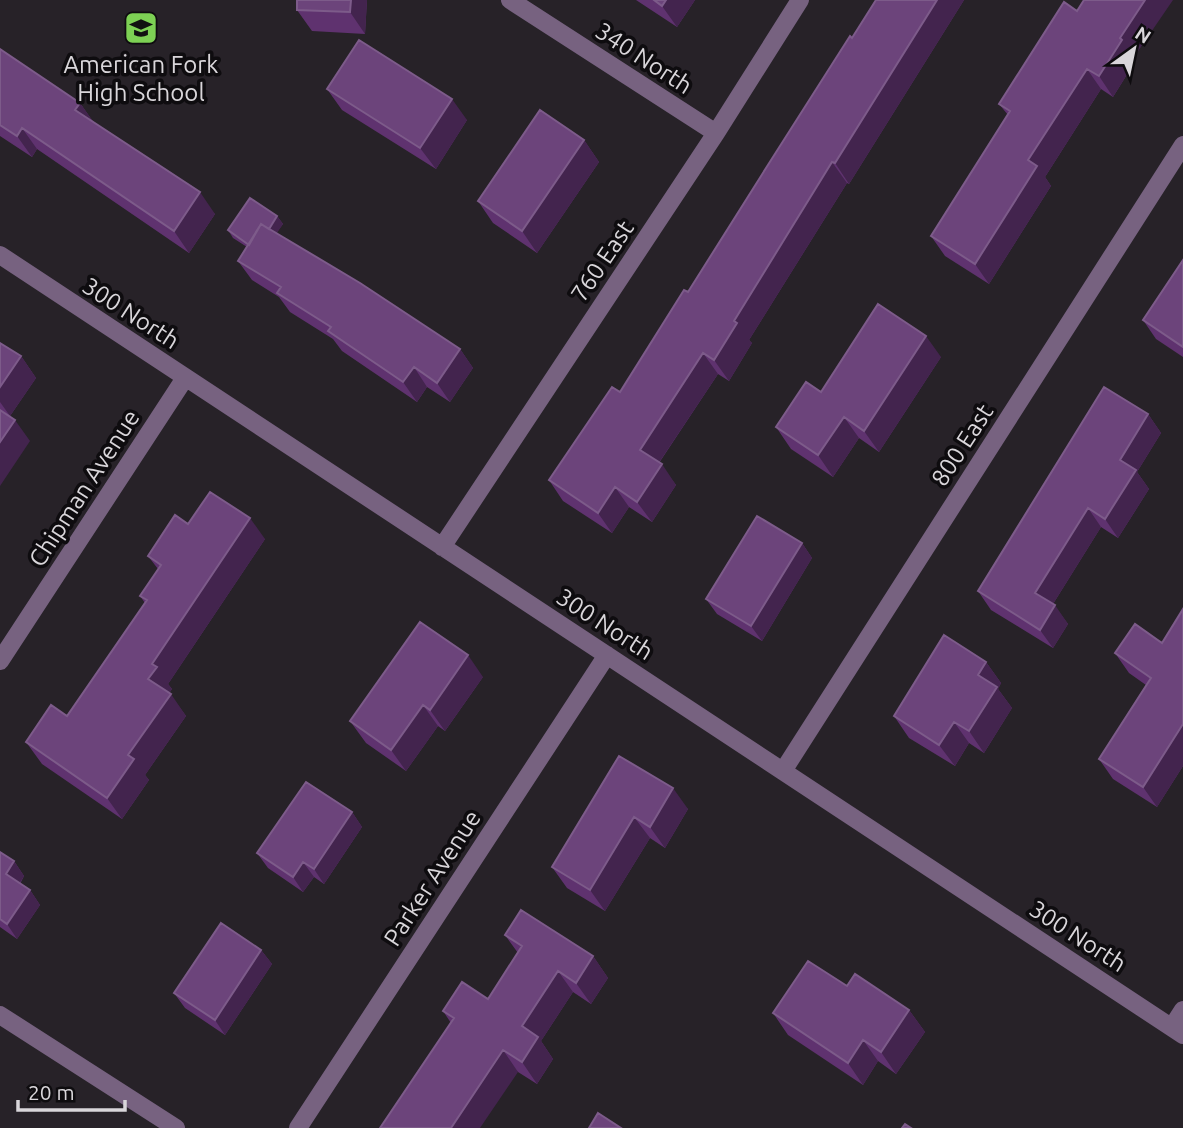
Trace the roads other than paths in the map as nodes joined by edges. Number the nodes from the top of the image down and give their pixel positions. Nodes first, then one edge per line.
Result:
1 (510, 0) edge
2 (800, 0) edge
3 (716, 134) junction
4 (1183, 145) edge
5 (0, 255) edge
6 (186, 378) junction
7 (442, 547) junction
8 (607, 655) junction
9 (0, 661) edge
10 (783, 771) junction
11 (1183, 1010) edge
12 (0, 1015) edge
13 (1177, 1031) edge
14 (176, 1128) edge
15 (298, 1128) edge

1 - 3 street, 340 North
2 - 3 street, 760 East
3 - 7 street, 760 East
4 - 10 street, 800 East
5 - 6 street, 300 North
6 - 7 street, 300 North
6 - 9 street, Chipman Avenue
7 - 8 street, 300 North
8 - 10 street, 300 North
8 - 15 street, Parker Avenue
10 - 13 street, 300 North
11 - 13 street
12 - 14 street

